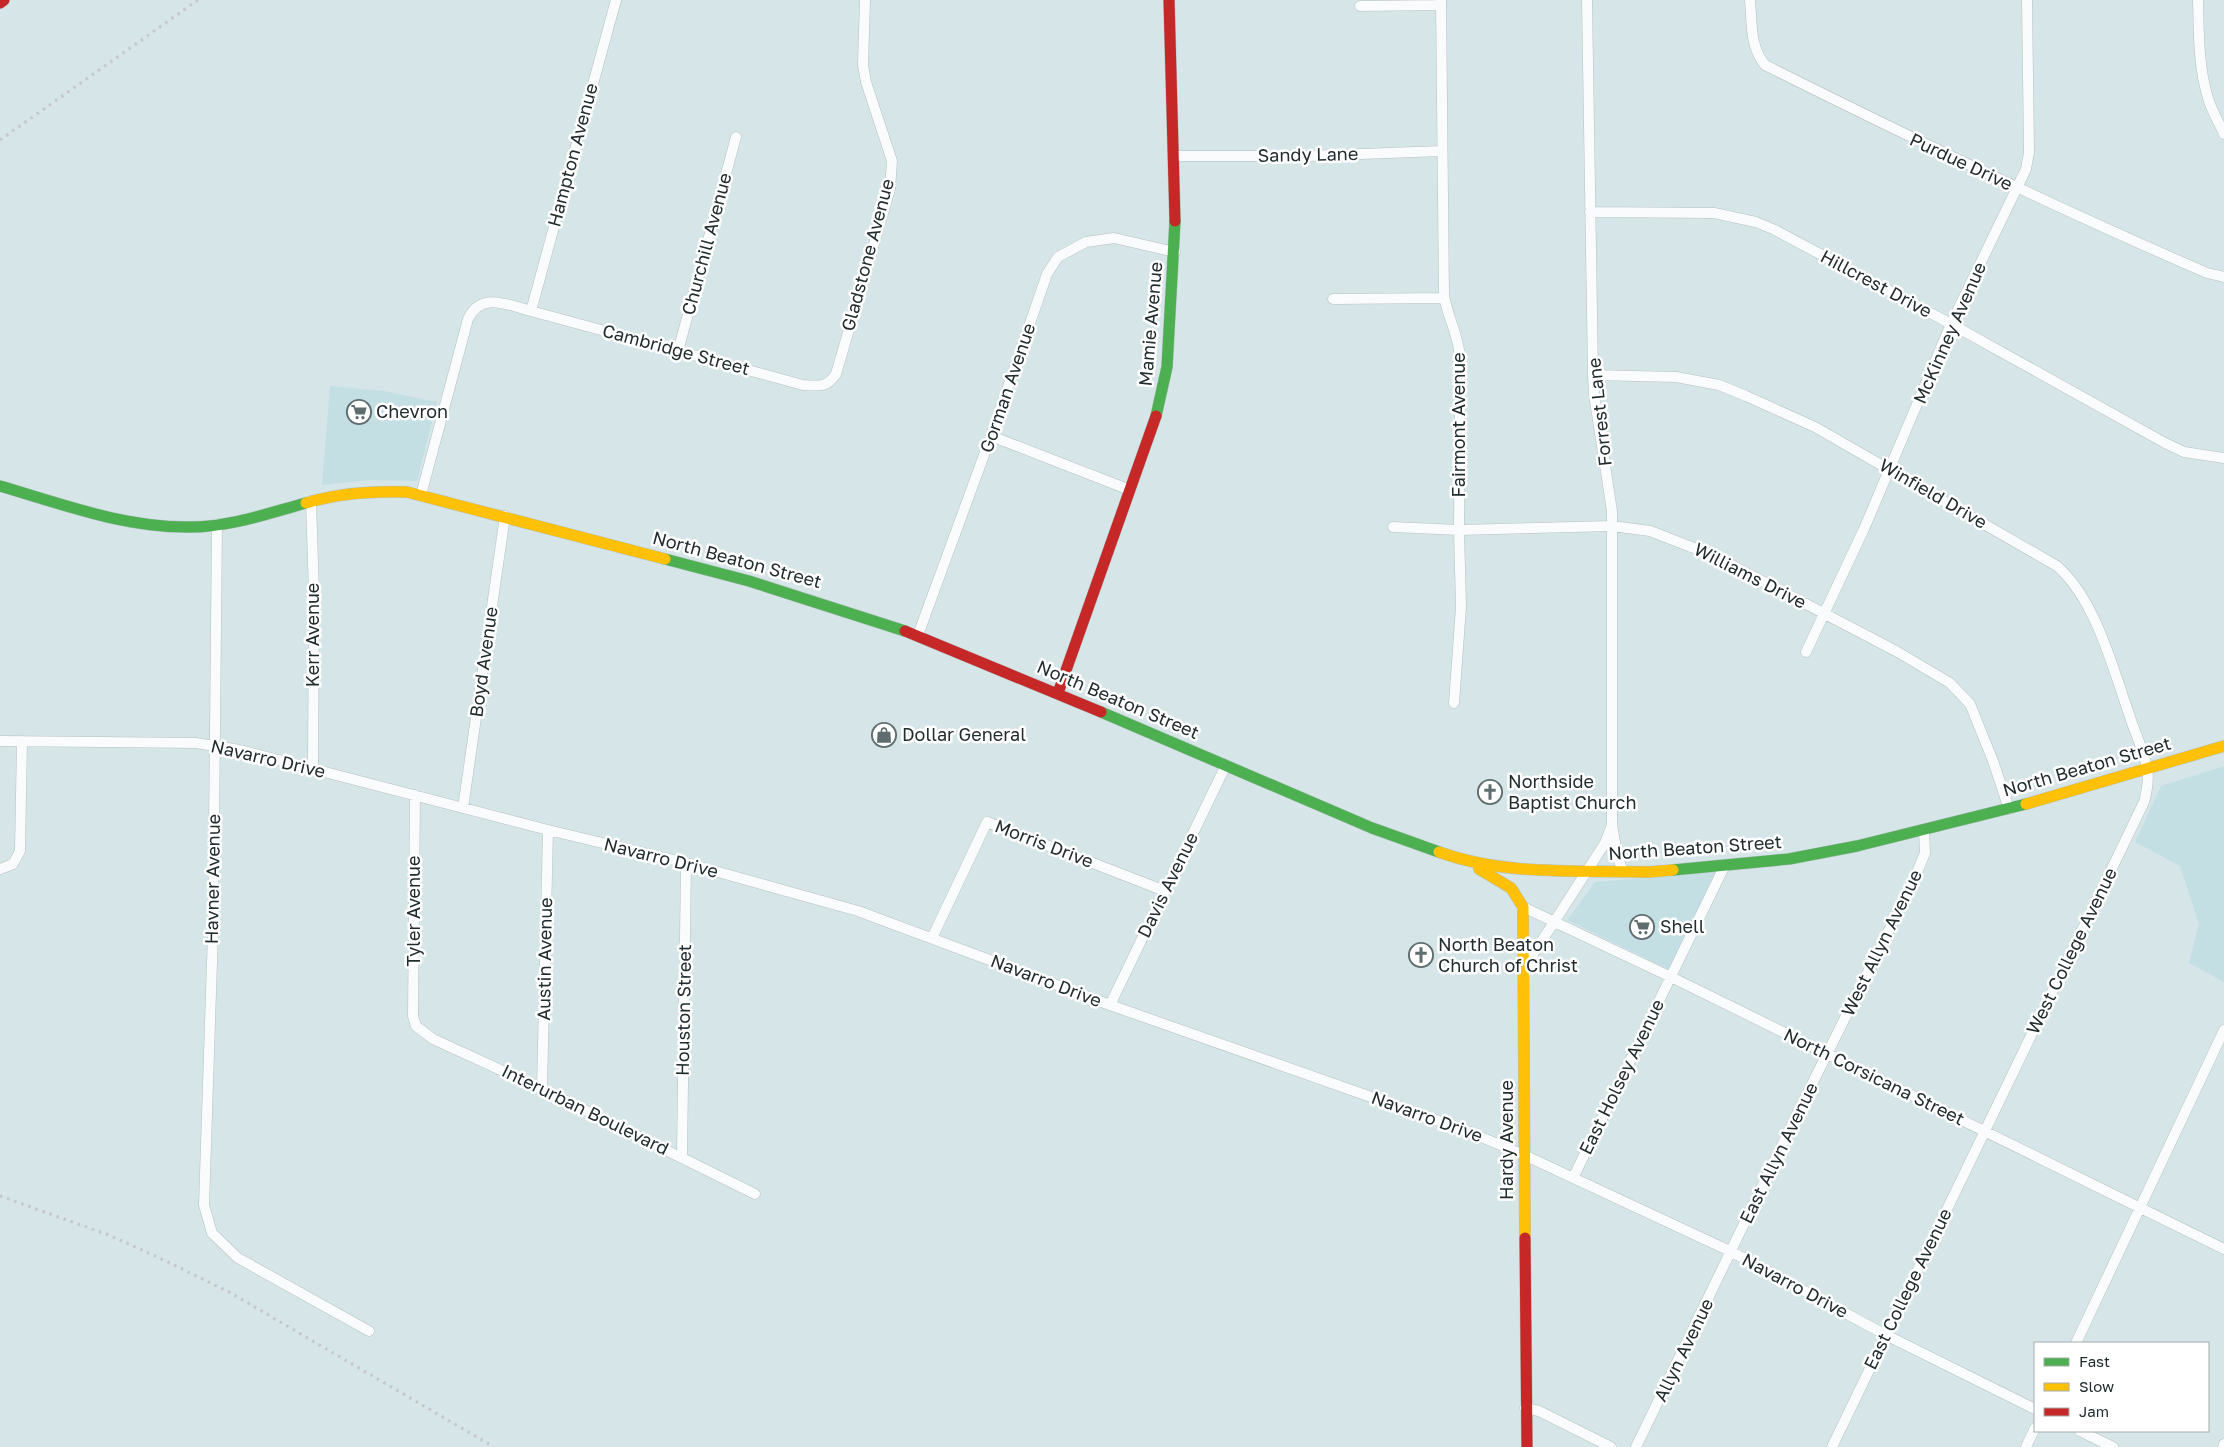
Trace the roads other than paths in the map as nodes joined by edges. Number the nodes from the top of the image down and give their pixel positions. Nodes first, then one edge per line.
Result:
1 (4, 0) edge
2 (616, 0) edge
3 (865, 0) edge
4 (1169, 0) edge
5 (1587, 0) edge
6 (1750, 0) edge
7 (2027, 0) edge
8 (2198, 0) edge
9 (1441, 2) edge
10 (0, 3) edge
11 (1360, 6) dead end
12 (2224, 134) edge
13 (736, 137) dead end
14 (1442, 151) junction
15 (1174, 156) junction
16 (2018, 189) junction
17 (1590, 212) junction
18 (1174, 252) junction
19 (2224, 277) edge
20 (1444, 298) junction
21 (1333, 299) dead end
22 (531, 311) junction
23 (1951, 324) junction
24 (678, 351) junction
25 (1593, 375) junction
26 (822, 386) joint
27 (991, 436) junction
28 (2224, 458) edge
29 (1890, 469) junction
30 (0, 486) edge
31 (1130, 490) junction
32 (421, 495) junction
33 (311, 501) junction
34 (505, 516) junction
35 (217, 524) junction
36 (1393, 526) dead end
37 (1612, 526) junction
38 (1459, 530) junction
39 (1825, 614) junction
40 (918, 635) junction
41 (1806, 652) dead end
42 (1058, 694) junction
43 (1454, 703) dead end
44 (0, 741) edge
45 (22, 741) junction
46 (215, 745) junction
47 (2224, 746) edge
48 (1226, 765) junction
49 (312, 768) junction
50 (2148, 768) junction
51 (415, 795) junction
52 (463, 808) junction
53 (2009, 809) junction
54 (1612, 824) junction
55 (548, 830) junction
56 (1924, 830) junction
57 (1466, 862) junction
58 (686, 863) junction
59 (1725, 865) junction
60 (0, 868) edge
61 (1588, 872) junction
62 (1623, 872) junction
63 (1166, 891) junction
64 (1523, 907) junction
65 (1556, 921) junction
66 (932, 938) junction
67 (1523, 977) junction
68 (1671, 977) junction
69 (1110, 1005) junction
70 (416, 1026) joint
71 (2224, 1030) edge
72 (1828, 1054) junction
73 (542, 1088) junction
74 (1984, 1132) junction
75 (1524, 1154) junction
76 (682, 1157) junction
77 (1573, 1178) junction
78 (755, 1194) dead end
79 (2141, 1209) junction
80 (2224, 1249) edge
81 (1732, 1252) junction
82 (369, 1331) dead end
83 (1886, 1334) junction
84 (2076, 1342) edge
85 (1525, 1408) junction
86 (2034, 1408) edge
87 (2034, 1430) edge
88 (2082, 1432) edge
89 (1527, 1447) edge
90 (1611, 1447) edge
91 (1636, 1447) edge
92 (1832, 1447) edge
93 (2026, 1447) edge
94 (2113, 1447) edge

1 - 10 main road
2 - 22 street, Hampton Avenue
3 - 26 street, Gladstone Avenue
4 - 15 main road, Mamie Avenue
5 - 17 street, Forrest Lane
6 - 16 street, Purdue Drive
7 - 16 street, McKinney Avenue
8 - 12 street
9 - 11 street
9 - 14 street, Fairmont Avenue
13 - 24 street, Churchill Avenue
14 - 15 street, Sandy Lane
14 - 20 street, Fairmont Avenue
15 - 18 main road, Mamie Avenue
16 - 19 street, Purdue Drive
16 - 23 street, McKinney Avenue
17 - 23 street, Hillcrest Drive
17 - 25 street, Forrest Lane
18 - 27 street, Gorman Avenue
18 - 31 main road, Mamie Avenue
20 - 21 street
20 - 38 street, Fairmont Avenue
22 - 24 street, Cambridge Street
22 - 32 street, Cambridge Street
23 - 28 street, Hillcrest Drive
23 - 29 street, McKinney Avenue
24 - 26 street, Cambridge Street
25 - 29 street, Winfield Drive
25 - 37 street, Forrest Lane
27 - 31 street
27 - 40 street, Gorman Avenue
29 - 39 street, McKinney Avenue
29 - 50 street, Winfield Drive
30 - 35 main road, North Beaton Street
31 - 42 main road, Mamie Avenue
32 - 33 main road, North Beaton Street
32 - 34 main road, North Beaton Street
33 - 35 main road, North Beaton Street
33 - 49 street, Kerr Avenue
34 - 40 main road, North Beaton Street
34 - 52 street, Boyd Avenue
35 - 46 street, Havner Avenue
36 - 38 street, Williams Drive
37 - 38 street, Williams Drive
37 - 39 street, Williams Drive
37 - 54 street, Forrest Lane
38 - 43 street, Fairmont Avenue
39 - 41 street, McKinney Avenue
39 - 53 street, Williams Drive
40 - 42 main road, North Beaton Street
42 - 48 main road, North Beaton Street
44 - 45 street, Navarro Drive
45 - 46 street, Navarro Drive
45 - 60 street
46 - 49 street, Navarro Drive
46 - 82 street, Havner Avenue
47 - 50 main road, North Beaton Street
48 - 57 main road, North Beaton Street
48 - 63 street, Davis Avenue
49 - 51 street, Navarro Drive
50 - 53 main road, North Beaton Street
50 - 74 street, West College Avenue
51 - 52 street, Navarro Drive
51 - 70 street, Tyler Avenue
52 - 55 street, Navarro Drive
53 - 56 main road, North Beaton Street
54 - 61 street, Forrest Lane
54 - 62 street, Forrest Lane
55 - 58 street, Navarro Drive
55 - 73 street, Austin Avenue
56 - 59 main road, North Beaton Street
56 - 72 street, West Allyn Avenue
57 - 61 main road, North Beaton Street
57 - 64 main road
58 - 66 street, Navarro Drive
58 - 76 street, Houston Street
59 - 62 main road, North Beaton Street
59 - 68 street, East Holsey Avenue
61 - 62 main road, North Beaton Street
61 - 65 street, Forrest Lane
63 - 66 street, Morris Drive
63 - 69 street, Davis Avenue
64 - 65 street, North Corsicana Street
64 - 67 main road, Hardy Avenue
65 - 67 street, Forrest Lane
65 - 68 street, North Corsicana Street
66 - 69 street, Navarro Drive
67 - 75 main road, Hardy Avenue
68 - 72 street, North Corsicana Street
68 - 77 street, East Holsey Avenue
69 - 75 street, Navarro Drive
70 - 73 street, Interurban Boulevard
71 - 79 street
72 - 74 street, North Corsicana Street
72 - 81 street, East Allyn Avenue
73 - 76 street, Interurban Boulevard
74 - 79 street, North Corsicana Street
74 - 83 street, East College Avenue
75 - 77 street, Navarro Drive
75 - 85 main road, Hardy Avenue
76 - 78 street, Interurban Boulevard
77 - 81 street, Navarro Drive
79 - 80 street, North Corsicana Street
79 - 84 street
81 - 83 street, Navarro Drive
81 - 91 street, Allyn Avenue
83 - 86 street, Navarro Drive
83 - 92 street, East College Avenue
85 - 89 main road, Hardy Avenue
85 - 90 street
87 - 93 street
88 - 94 street

